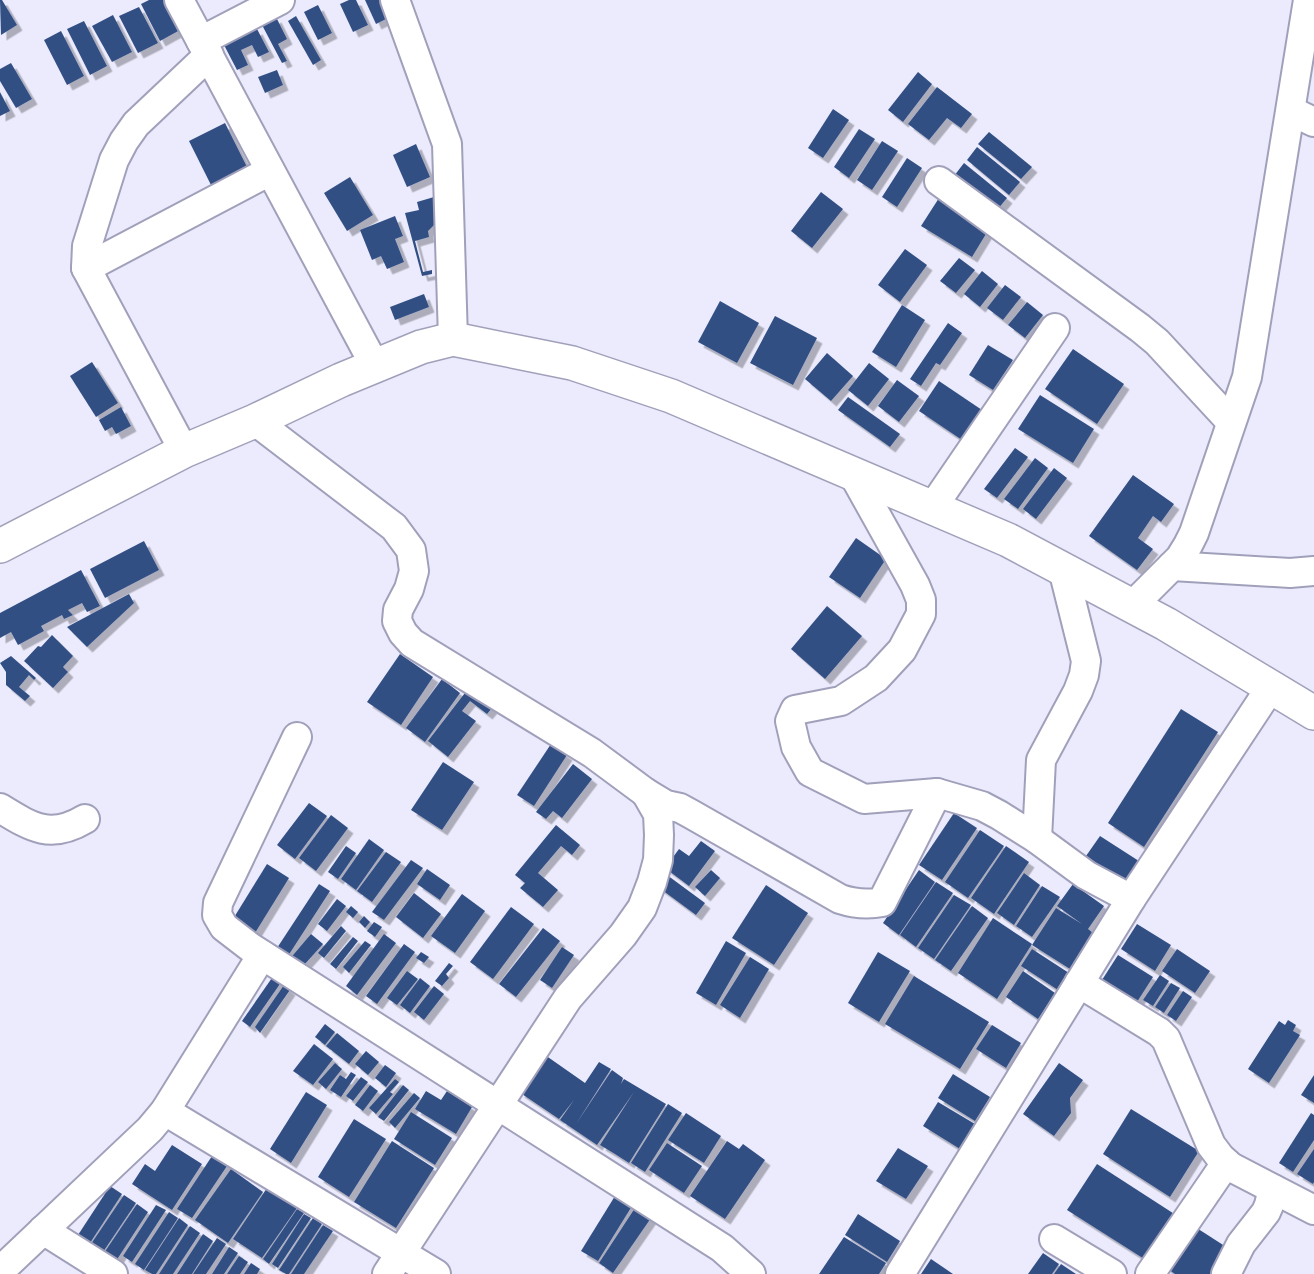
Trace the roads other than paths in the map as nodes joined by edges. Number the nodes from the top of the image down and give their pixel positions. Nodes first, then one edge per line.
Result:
1 (178, 0) edge
2 (279, 0) edge
3 (395, 0) edge
4 (1308, 0) edge
5 (205, 48) junction
6 (1302, 117) edge
7 (270, 171) junction
8 (939, 181) dead end
9 (86, 268) junction
10 (1055, 328) dead end
11 (453, 339) junction
12 (375, 366) junction
13 (255, 421) junction
14 (1231, 422) junction
15 (184, 451) junction
16 (852, 474) junction
17 (932, 508) junction
18 (0, 546) edge
19 (1172, 566) junction
20 (1063, 569) junction
21 (1314, 571) edge
22 (1132, 606) junction
23 (1271, 687) junction
24 (1314, 713) edge
25 (297, 737) dead end
26 (646, 793) junction
27 (937, 793) junction
28 (0, 808) edge
29 (85, 819) dead end
30 (1037, 839) junction
31 (1131, 899) junction
32 (262, 955) junction
33 (1079, 983) junction
34 (498, 1106) junction
35 (165, 1111) junction
36 (1226, 1163) junction
37 (1273, 1189) junction
38 (1314, 1210) edge
39 (43, 1230) junction
40 (1054, 1239) dead end
41 (394, 1264) edge
42 (0, 1271) edge
43 (113, 1274) edge
44 (436, 1274) edge
45 (751, 1274) edge
46 (900, 1274) edge
47 (1112, 1274) edge
48 (1150, 1274) edge
49 (1226, 1274) edge

1 - 5 street
2 - 5 street
3 - 11 street
4 - 6 street
5 - 7 street
5 - 9 street
6 - 14 street
7 - 9 street
7 - 12 street
8 - 14 street
9 - 15 street
10 - 17 street
11 - 12 street
11 - 16 street
12 - 13 street
13 - 15 street
13 - 26 street
14 - 19 street
15 - 18 street
16 - 17 street
16 - 27 street
17 - 20 street
19 - 21 street
19 - 22 street
20 - 22 street
20 - 30 street
22 - 23 street
23 - 24 street
23 - 31 street
25 - 32 street
26 - 27 street
26 - 34 street
27 - 30 street
28 - 29 street
30 - 31 street
31 - 33 street
32 - 34 street
32 - 35 street
33 - 36 street
33 - 46 street
34 - 41 street
34 - 45 street
35 - 39 street
35 - 41 street
36 - 37 street
36 - 48 street
37 - 38 street
37 - 49 street
39 - 42 street
39 - 43 street
40 - 47 street
41 - 44 street

